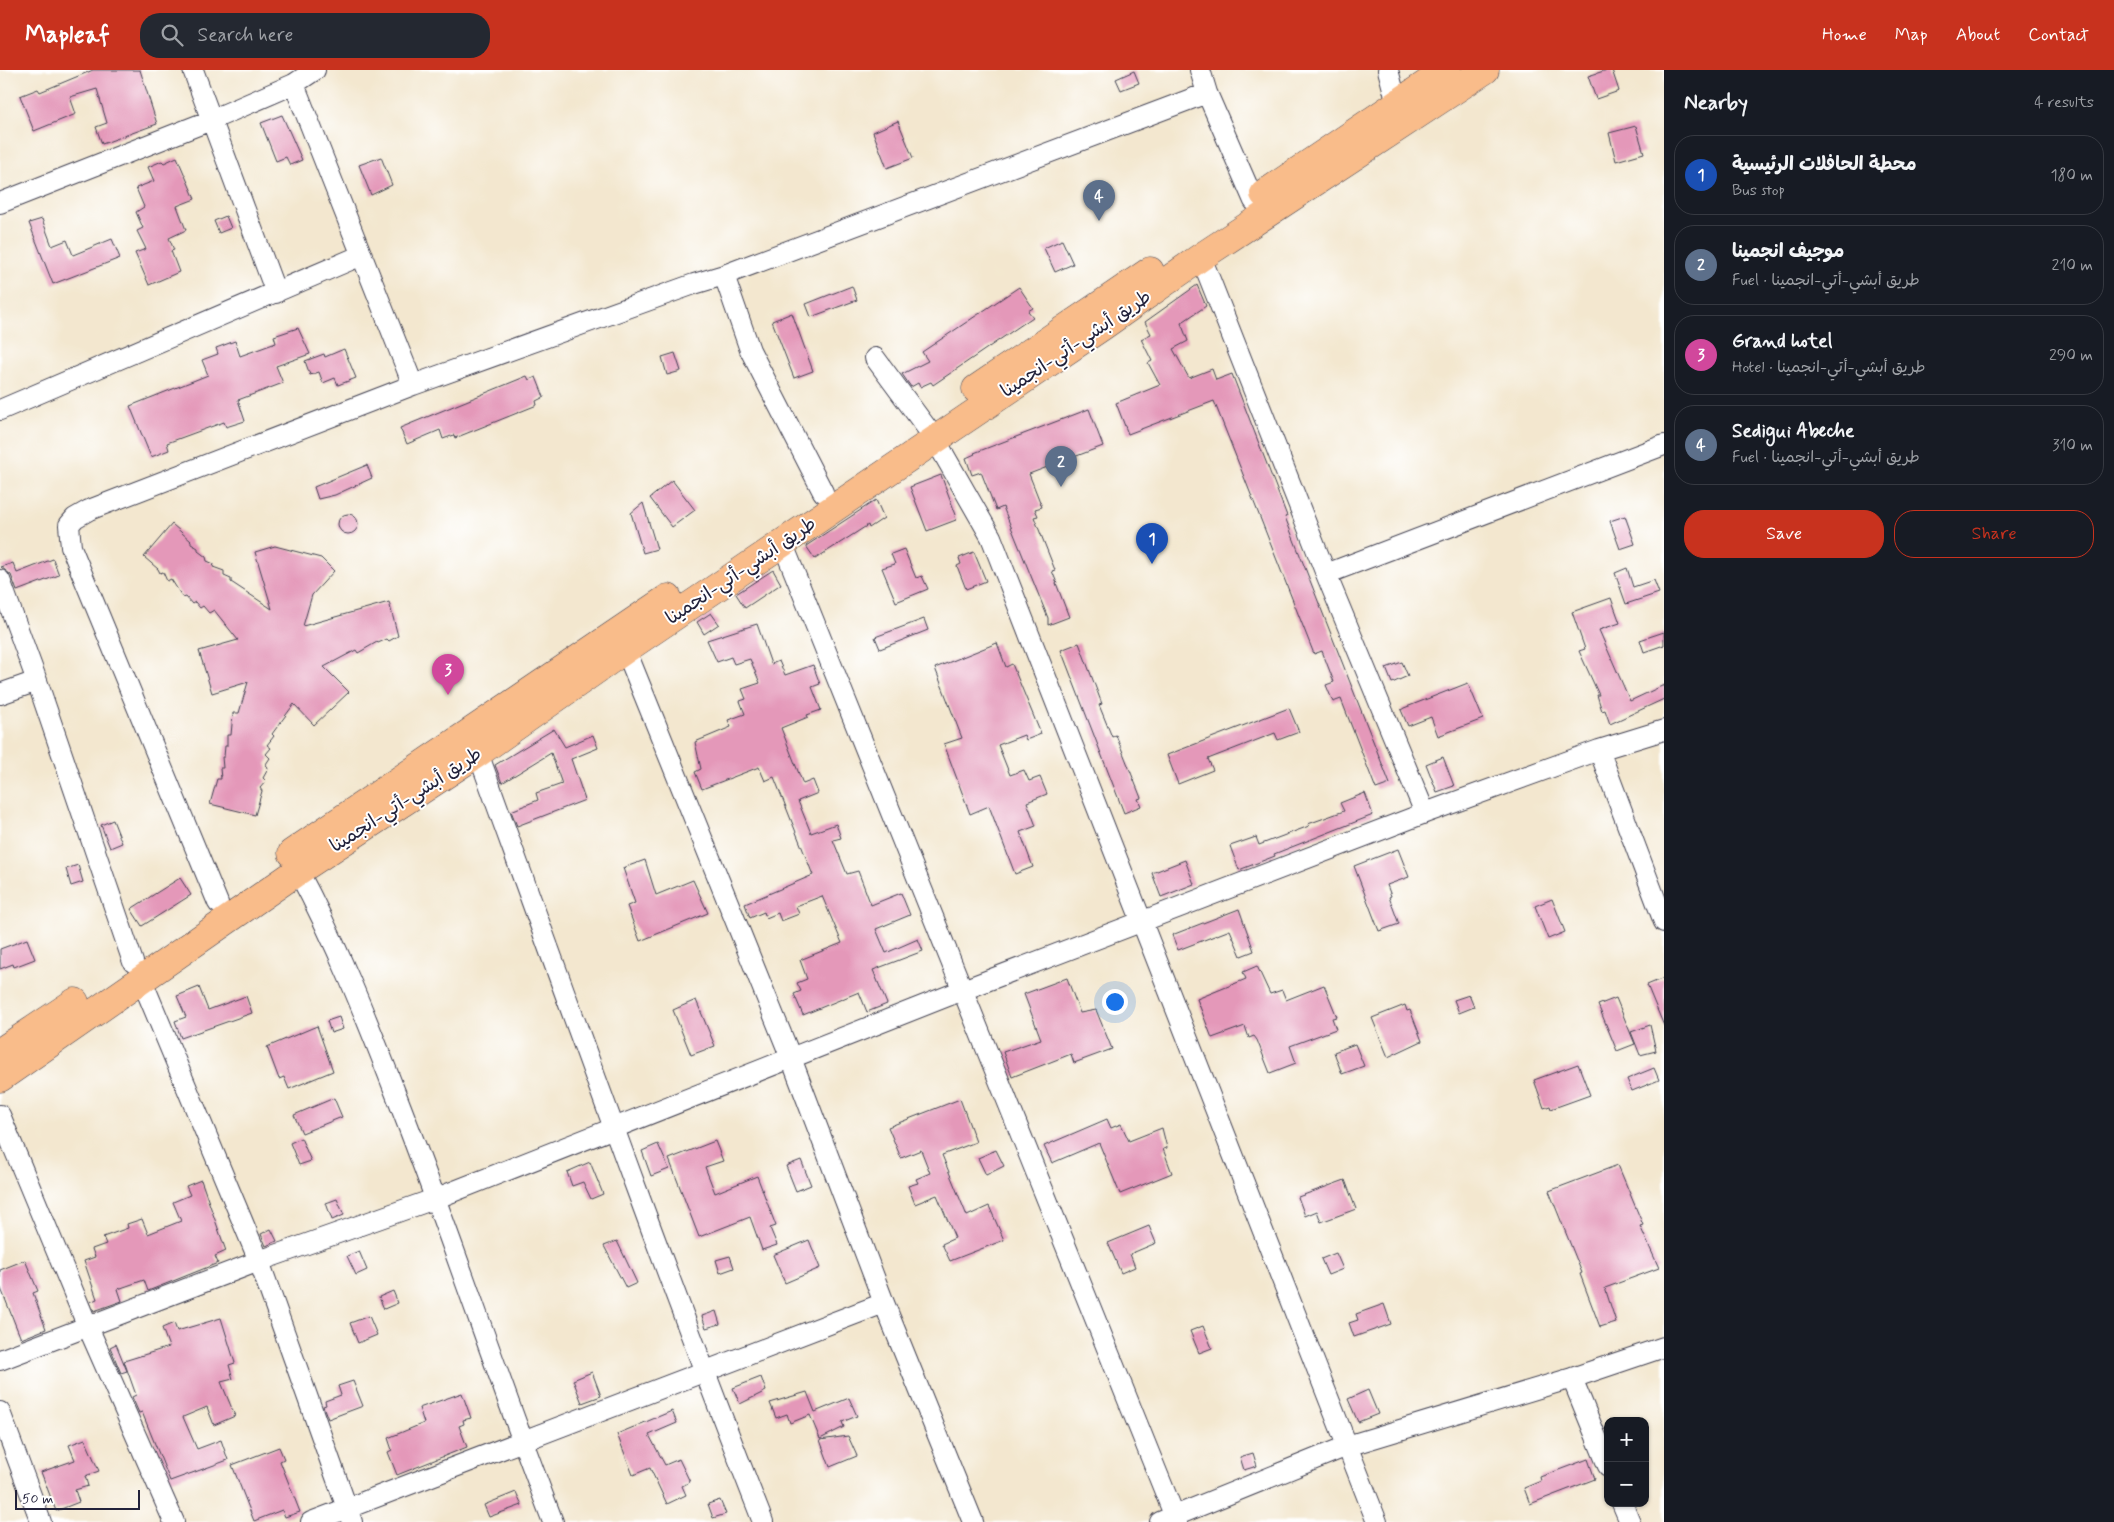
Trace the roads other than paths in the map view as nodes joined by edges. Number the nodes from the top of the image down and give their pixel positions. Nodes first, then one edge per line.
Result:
1 (193, 70) edge
2 (315, 70) edge
3 (1200, 70) edge
4 (1388, 70) edge
5 (1447, 70) edge
6 (1485, 70) edge
7 (294, 84) junction
8 (1207, 93) junction
9 (1402, 113) junction
10 (211, 120) junction
11 (1254, 202) junction
12 (0, 203) edge
13 (362, 255) junction
14 (1201, 257) junction
15 (724, 275) junction
16 (276, 293) junction
17 (1083, 327) junction
18 (875, 358) dead end
19 (413, 385) junction
20 (0, 410) edge
21 (930, 432) junction
22 (1664, 445) edge
23 (823, 492) junction
24 (782, 542) junction
25 (1326, 574) junction
26 (0, 580) edge
27 (622, 640) junction
28 (37, 681) junction
29 (0, 694) edge
30 (1664, 730) edge
31 (1599, 750) junction
32 (478, 753) junction
33 (1425, 812) junction
34 (298, 871) junction
35 (218, 904) junction
36 (1142, 922) junction
37 (1664, 922) edge
38 (137, 970) junction
39 (963, 990) junction
40 (0, 1052) edge
41 (791, 1058) junction
42 (0, 1078) edge
43 (0, 1115) edge
44 (613, 1128) junction
45 (437, 1198) junction
46 (259, 1261) junction
47 (884, 1303) junction
48 (88, 1327) junction
49 (1664, 1347) edge
50 (0, 1360) edge
51 (704, 1372) junction
52 (1572, 1378) junction
53 (0, 1412) edge
54 (522, 1440) junction
55 (1347, 1446) junction
56 (1606, 1462) edge
57 (1624, 1507) edge
58 (350, 1515) edge
59 (1171, 1520) edge
60 (41, 1522) edge
61 (174, 1522) edge
62 (311, 1522) edge
63 (553, 1522) edge
64 (763, 1522) edge
65 (973, 1522) edge
66 (1376, 1522) edge
67 (1630, 1522) edge

1 - 10 street
2 - 7 street
3 - 8 street
4 - 9 street
5 - 9 highway
6 - 9 highway, طريق أبشي-أتي-انجمينا
7 - 10 street
7 - 13 street
8 - 11 street
8 - 15 street
9 - 11 highway
9 - 14 highway, طريق أبشي-أتي-انجمينا
10 - 12 street
10 - 16 street
11 - 17 highway
13 - 16 street
13 - 19 street
14 - 17 highway, طريق أبشي-أتي-انجمينا
14 - 25 street
15 - 19 street
15 - 23 street
16 - 20 street
17 - 21 highway
18 - 21 street
19 - 35 street
21 - 23 highway
21 - 24 highway, طريق أبشي-أتي-انجمينا
21 - 36 street
22 - 25 street
23 - 27 highway
24 - 27 highway, طريق أبشي-أتي-انجمينا
24 - 39 street
25 - 33 street
26 - 28 street
27 - 32 highway, طريق أبشي-أتي-انجمينا
27 - 35 highway
27 - 41 street
28 - 29 street
28 - 38 street
30 - 31 street
31 - 33 street
31 - 37 street
32 - 34 highway, طريق أبشي-أتي-انجمينا
32 - 44 street
33 - 36 street
34 - 38 highway, طريق أبشي-أتي-انجمينا
34 - 45 street
35 - 38 highway
36 - 39 street
36 - 55 street
38 - 40 highway
38 - 42 highway, طريق أبشي-أتي-انجمينا
38 - 46 street
39 - 41 street
39 - 59 street
41 - 44 street
41 - 47 street
43 - 48 street
44 - 45 street
44 - 51 street
45 - 46 street
45 - 54 street
46 - 48 street
46 - 58 street
47 - 51 street
47 - 65 street
48 - 50 street
48 - 61 street
49 - 52 street
51 - 54 street
51 - 64 street
52 - 55 street
52 - 56 street
53 - 60 street
54 - 58 street
54 - 63 street
55 - 59 street
55 - 66 street
57 - 67 street
58 - 62 street

